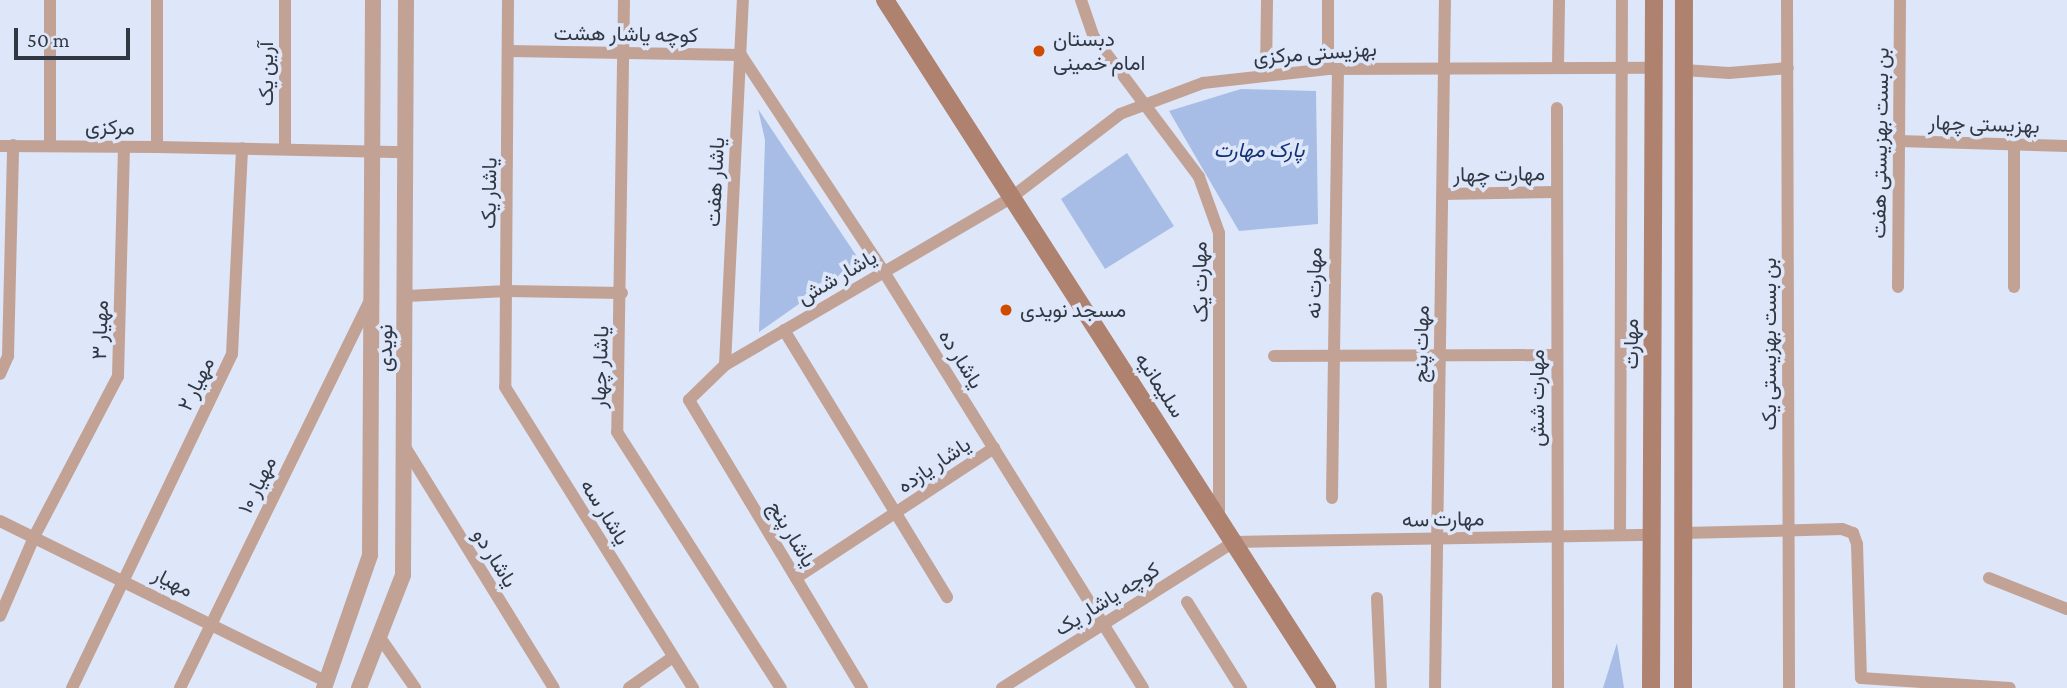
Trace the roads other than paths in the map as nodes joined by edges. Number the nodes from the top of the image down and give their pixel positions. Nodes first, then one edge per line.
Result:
1 (50, 0) edge
2 (157, 0) edge
3 (285, 0) edge
4 (373, 0) edge
5 (406, 0) edge
6 (508, 0) edge
7 (624, 0) edge
8 (743, 0) edge
9 (885, 0) edge
10 (1081, 0) edge
11 (1268, 0) edge
12 (1328, 0) edge
13 (1445, 0) edge
14 (1559, 0) edge
15 (1622, 0) edge
16 (1654, 0) edge
17 (1684, 0) edge
18 (1787, 0) edge
19 (1900, 0) edge
20 (509, 51) junction
21 (624, 53) junction
22 (741, 55) junction
23 (1558, 66) junction
24 (1445, 67) junction
25 (1624, 68) junction
26 (1654, 68) junction
27 (1788, 68) junction
28 (1333, 69) junction
29 (1684, 71) junction
30 (1266, 73) junction
31 (1147, 104) junction
32 (1557, 108) dead end
33 (1899, 141) junction
34 (2014, 144) junction
35 (50, 145) junction
36 (7, 146) edge
37 (2067, 146) edge
38 (124, 147) junction
39 (157, 147) junction
40 (242, 148) junction
41 (285, 148) junction
42 (371, 149) junction
43 (405, 152) junction
44 (1556, 192) junction
45 (1443, 194) junction
46 (1012, 197) junction
47 (884, 272) junction
48 (1898, 287) dead end
49 (2014, 287) dead end
50 (507, 291) junction
51 (622, 293) junction
52 (407, 296) junction
53 (370, 299) junction
54 (784, 330) junction
55 (1332, 355) junction
56 (1440, 355) junction
57 (1557, 355) junction
58 (1274, 356) dead end
59 (725, 365) junction
60 (0, 373) edge
61 (505, 387) joint
62 (689, 400) joint
63 (405, 447) junction
64 (994, 448) junction
65 (1332, 498) dead end
66 (896, 514) junction
67 (0, 520) edge
68 (1219, 520) junction
69 (1788, 530) junction
70 (1684, 533) junction
71 (35, 535) junction
72 (1620, 535) junction
73 (1654, 535) junction
74 (1556, 536) junction
75 (1437, 538) junction
76 (1234, 542) junction
77 (124, 578) junction
78 (796, 578) junction
79 (1989, 579) dead end
80 (947, 597) dead end
81 (1377, 598) dead end
82 (1187, 602) dead end
83 (2067, 608) edge
84 (0, 615) edge
85 (211, 622) junction
86 (1103, 624) junction
87 (381, 639) junction
88 (673, 657) junction
89 (1861, 683) edge
90 (325, 685) edge
91 (72, 688) edge
92 (180, 688) edge
93 (359, 688) edge
94 (415, 688) edge
95 (554, 688) edge
96 (629, 688) edge
97 (694, 688) edge
98 (781, 688) edge
99 (862, 688) edge
100 (1002, 688) edge
101 (1143, 688) edge
102 (1241, 688) edge
103 (1327, 688) edge
104 (1381, 688) edge
105 (1435, 688) edge
106 (1558, 688) edge
107 (1651, 688) edge
108 (1683, 688) edge
109 (1789, 688) edge
110 (2010, 688) edge

1 - 35 street
2 - 39 street, مرکزی
3 - 41 street, آرین یک
4 - 42 street, نویدی
5 - 43 street, نویدی
6 - 20 street, یاشار یک
7 - 21 street, یاشار چهار
8 - 22 street, یاشار هفت
9 - 46 main road, سلیمانیه
10 - 31 street, مهارت یک
11 - 30 street
12 - 28 street, مهارت نه
13 - 24 street, مهات پنج
14 - 23 street
15 - 25 street
16 - 26 main road, مهارت
17 - 29 main road
18 - 27 street, بن بست بهزیستی یک
19 - 33 street, بن بست بهزیستی هفت
20 - 21 street, کوچه یاشار هشت
20 - 50 street, یاشار یک
21 - 22 street, کوچه یاشار هشت
21 - 51 street, یاشار چهار
22 - 47 street, یاشار ده
22 - 59 street, یاشار هفت
23 - 24 street, بهزیستی مرکزی
23 - 25 street, بهزیستی مرکزی
24 - 28 street, بهزیستی مرکزی
24 - 45 street, مهات پنج
25 - 26 street, بهزیستی مرکزی
25 - 72 street
26 - 29 main road
26 - 73 main road, مهارت
27 - 29 street
27 - 69 street, بن بست بهزیستی یک
28 - 30 street, بهزیستی مرکزی
28 - 55 street, مهارت نه
29 - 70 main road
30 - 31 street, بهزیستی مرکزی
31 - 46 street, بهزیستی مرکزی
31 - 68 street, مهارت یک
32 - 44 street, مهارت شش
33 - 34 street, بهزیستی چهار
33 - 48 street, بن بست بهزیستی هفت
34 - 37 street, بهزیستی چهار
34 - 49 street
35 - 36 street, مرکزی
35 - 38 street, مرکزی
36 - 60 street
38 - 39 street, مرکزی
38 - 71 street, مهیار ۳
39 - 40 street
40 - 41 street
40 - 77 street, مهیار ۲
41 - 42 street
42 - 43 street
42 - 53 street, نویدی
43 - 52 street, نویدی
44 - 45 street, مهارت چهار
44 - 57 street, مهارت شش
45 - 56 street, مهات پنج
46 - 47 street, یاشار شش
46 - 68 main road, سلیمانیه
47 - 54 street, یاشار شش
47 - 64 street, یاشار ده
50 - 51 street
50 - 52 street
50 - 61 street, یاشار یک
51 - 98 street, یاشار چهار
52 - 63 street, نویدی
53 - 85 street, مهیار ۱۰
53 - 90 street, نویدی
54 - 59 street, یاشار شش
54 - 66 street
55 - 56 street
55 - 58 street
55 - 65 street, مهارت نه
56 - 57 street
56 - 75 street, مهات پنج
57 - 74 street, مهارت شش
59 - 62 street, یاشار شش
61 - 88 street, یاشار سه
62 - 78 street, یاشار پنج
63 - 87 street, نویدی
63 - 95 street, یاشار دو
64 - 66 street, یاشار یازده
64 - 86 street, یاشار ده
66 - 78 street, یاشار یازده
66 - 80 street
67 - 71 street, مهیار
68 - 76 main road, سلیمانیه
69 - 70 street
69 - 89 street
69 - 109 street, بن بست بهزیستی یک
70 - 73 main road
70 - 108 main road
71 - 77 street, مهیار
71 - 84 street, مهیار ۳
72 - 73 street, مهارت سه
72 - 74 street, مهارت سه
73 - 107 main road, مهارت
74 - 75 street, مهارت سه
74 - 106 street, مهارت شش
75 - 76 street, مهارت سه
75 - 105 street, مهات پنج
76 - 86 street, کوچه یاشار یک
76 - 103 main road, سلیمانیه
77 - 85 street, مهیار
77 - 91 street
78 - 99 street, یاشار پنج
79 - 83 street
81 - 104 street
82 - 102 street
85 - 90 street, مهیار
85 - 92 street, مهیار ۱۰
86 - 100 street, کوچه یاشار یک
86 - 101 street, یاشار ده
87 - 93 street, نویدی
87 - 94 street
88 - 96 street
88 - 97 street, یاشار سه
89 - 110 street

